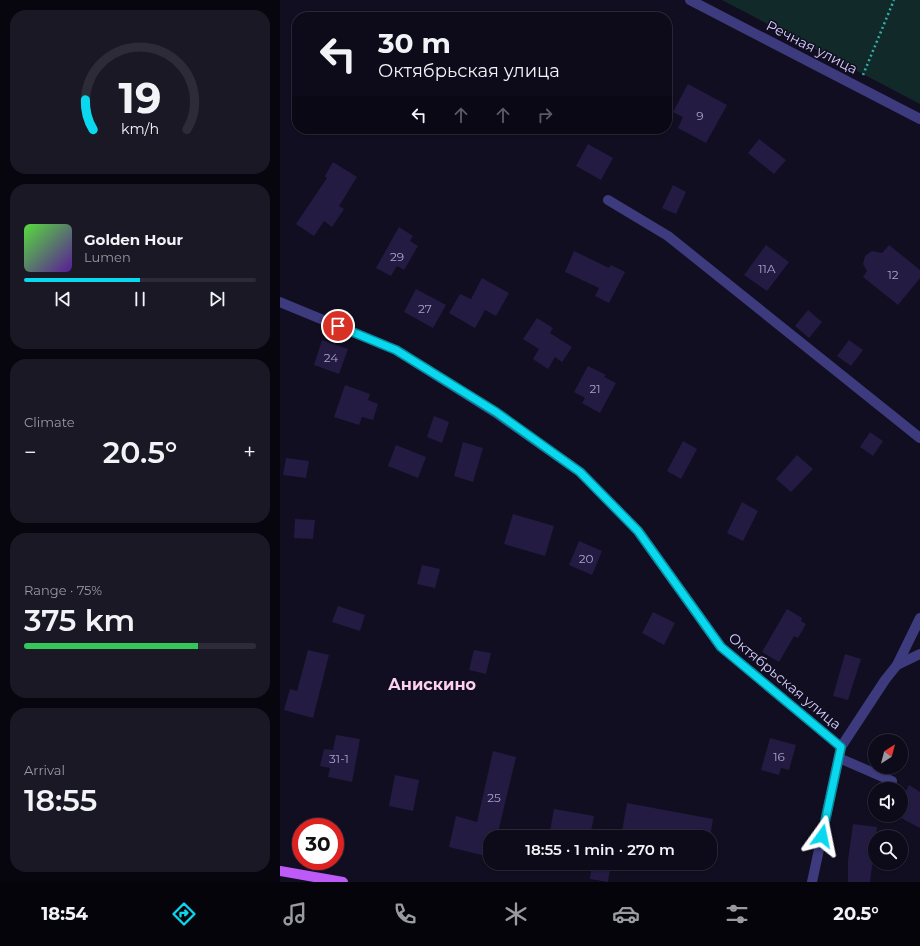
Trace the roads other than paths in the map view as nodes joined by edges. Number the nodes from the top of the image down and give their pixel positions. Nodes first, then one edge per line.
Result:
1 (690, 0) edge
2 (920, 120) edge
3 (608, 200) dead end
4 (280, 302) edge
5 (920, 438) edge
6 (920, 618) edge
7 (920, 654) edge
8 (897, 665) junction
9 (841, 747) junction
10 (839, 758) junction
11 (892, 781) dead end
12 (280, 871) edge
13 (342, 882) edge
14 (812, 882) edge

1 - 2 street, Речная улица
3 - 5 street
4 - 9 street, Октябрьская улица
6 - 8 street
7 - 8 street, Октябрьская улица
8 - 9 street, Октябрьская улица
9 - 10 street
10 - 11 street
10 - 14 street
12 - 13 main road

